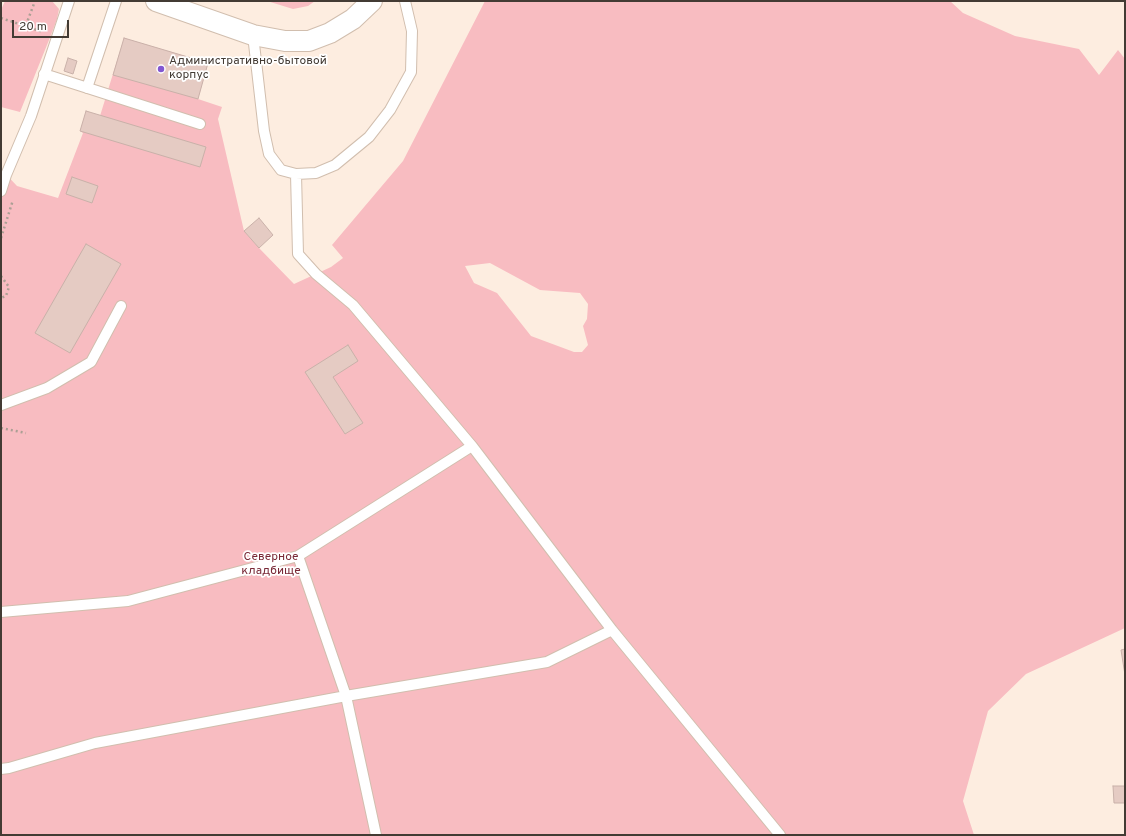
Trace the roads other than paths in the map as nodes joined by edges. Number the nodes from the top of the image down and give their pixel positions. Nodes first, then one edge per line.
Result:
1 (69, 1) edge
2 (116, 1) edge
3 (156, 1) edge
4 (372, 1) edge
5 (405, 1) edge
6 (253, 35) junction
7 (44, 74) junction
8 (87, 88) junction
9 (200, 124) dead end
10 (3, 174) edge
11 (296, 174) junction
12 (1, 191) edge
13 (121, 306) dead end
14 (1, 405) edge
15 (472, 446) junction
16 (298, 556) junction
17 (1, 612) edge
18 (612, 630) junction
19 (346, 696) junction
20 (1, 769) edge
21 (376, 835) edge
22 (780, 835) edge

1 - 7 lane
2 - 8 lane
3 - 6 street
4 - 6 street
5 - 11 lane
6 - 11 lane
7 - 8 lane
7 - 10 lane
8 - 9 lane
10 - 12 lane
11 - 15 lane
13 - 14 lane
15 - 16 lane
15 - 18 lane
16 - 17 lane
16 - 19 lane
18 - 19 lane
18 - 22 lane
19 - 20 lane
19 - 21 lane

